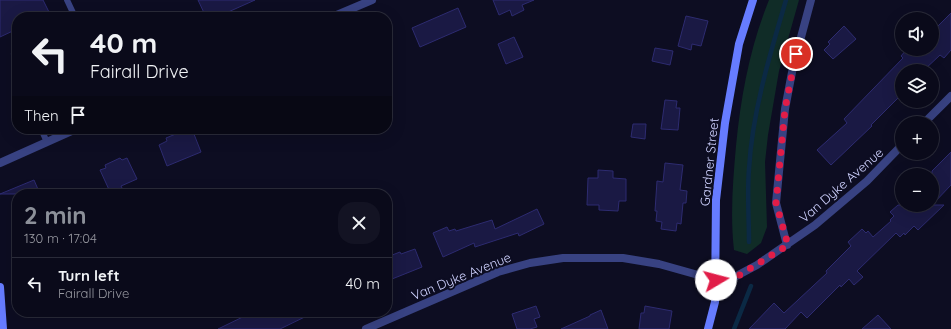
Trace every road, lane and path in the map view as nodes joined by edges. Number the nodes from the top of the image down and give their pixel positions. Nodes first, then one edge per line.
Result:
1 (67, 0) edge
2 (372, 0) edge
3 (753, 0) edge
4 (811, 0) edge
5 (73, 12) edge
6 (344, 12) edge
7 (951, 96) edge
8 (931, 116) edge
9 (43, 134) edge
10 (65, 134) edge
11 (47, 142) junction
12 (895, 152) edge
13 (0, 163) edge
14 (788, 245) junction
15 (716, 280) junction
16 (0, 287) edge
17 (1, 305) edge
18 (3, 329) edge
19 (366, 329) edge
20 (708, 329) edge

1 - 5 lane
2 - 6 street
3 - 15 street, Gardner Street
4 - 14 street
7 - 8 street
9 - 11 lane
10 - 11 street
11 - 13 street
12 - 14 street, Van Dyke Avenue
14 - 15 street, Van Dyke Avenue
15 - 19 street, Van Dyke Avenue
15 - 20 street, Gardner Street
16 - 17 street
17 - 18 street

